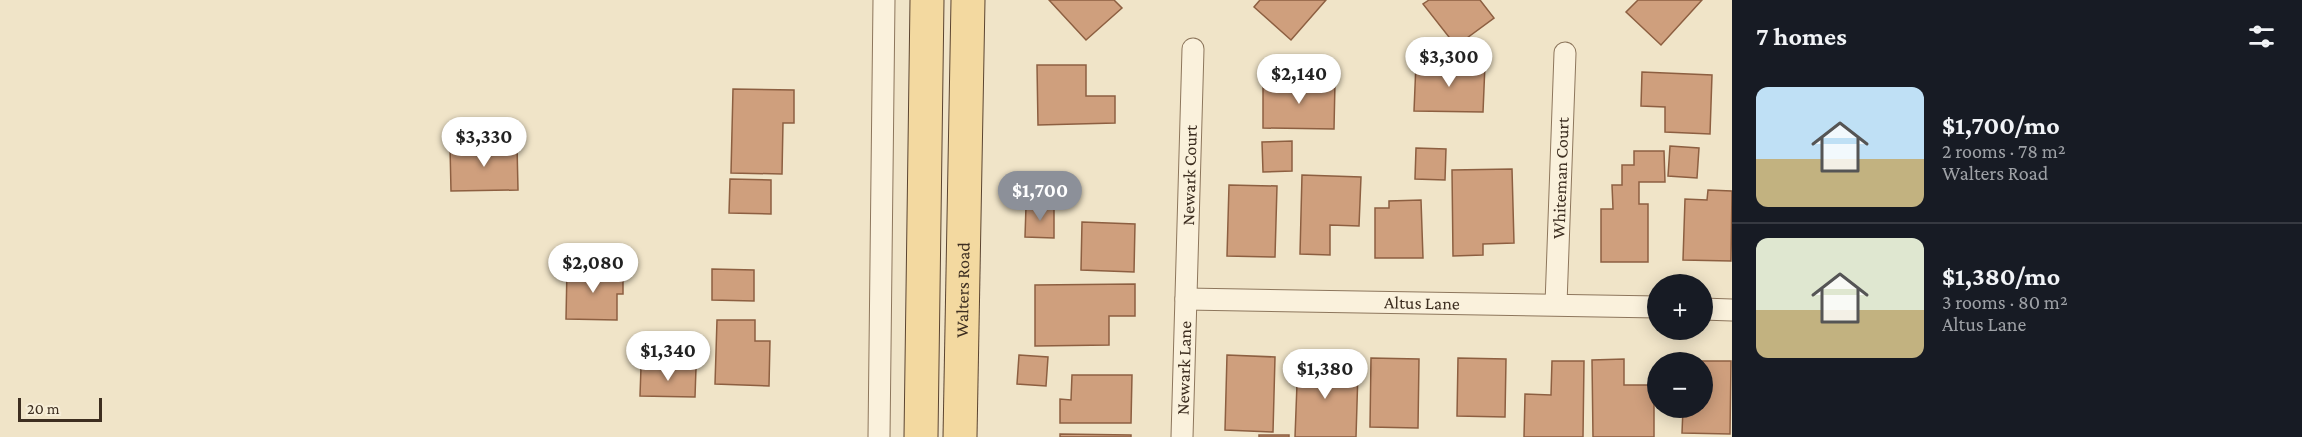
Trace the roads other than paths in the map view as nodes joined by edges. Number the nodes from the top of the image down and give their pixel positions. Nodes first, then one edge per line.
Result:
1 (884, 0) edge
2 (927, 0) edge
3 (968, 0) edge
4 (1193, 49) dead end
5 (1564, 53) dead end
6 (1186, 299) junction
7 (1556, 304) junction
8 (1647, 307) edge
9 (1713, 309) edge
10 (1732, 310) edge
11 (879, 437) edge
12 (921, 437) edge
13 (960, 437) edge
14 (1182, 437) edge

1 - 11 street
2 - 12 main road
3 - 13 main road, Walters Road
4 - 6 street, Newark Court
5 - 7 street, Whiteman Court
6 - 7 street, Altus Lane
6 - 14 street, Newark Lane
7 - 8 street, Altus Lane
9 - 10 street

